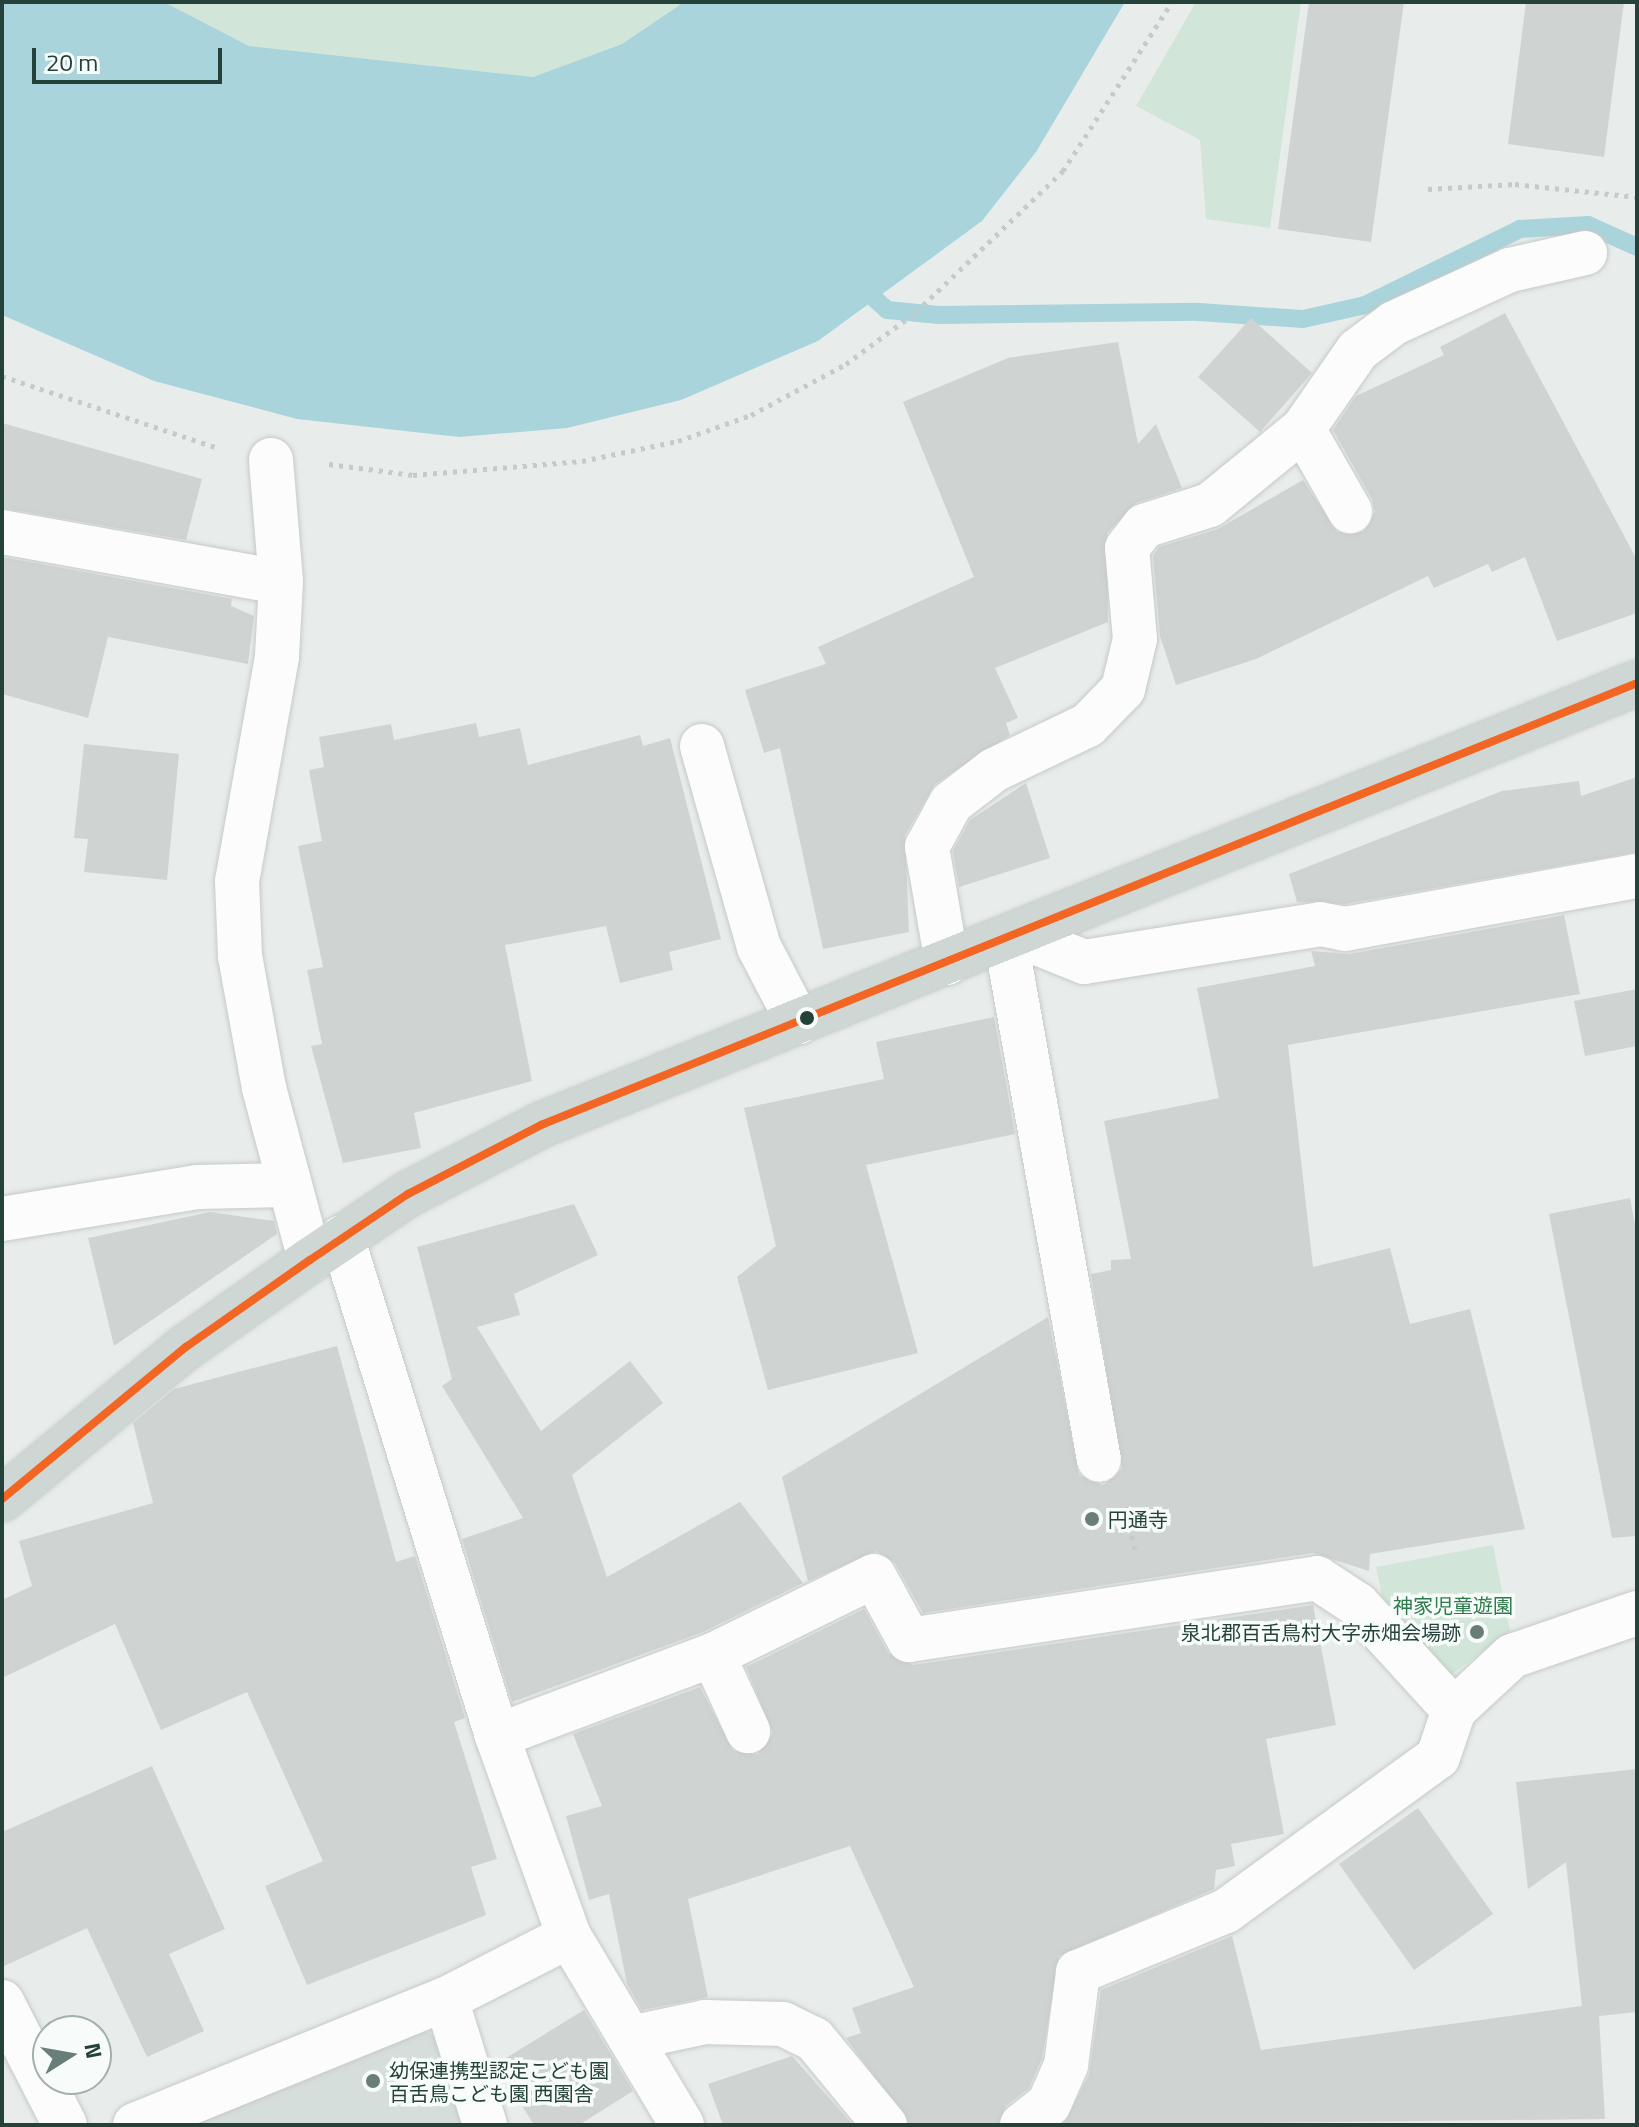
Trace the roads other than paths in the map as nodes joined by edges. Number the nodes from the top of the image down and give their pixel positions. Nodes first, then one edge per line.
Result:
1 (1585, 253) dead end
2 (1303, 429) junction
3 (271, 460) road end
4 (1350, 511) dead end
5 (2, 532) edge
6 (281, 582) junction
7 (1637, 683) edge
8 (702, 746) dead end
9 (1637, 876) edge
10 (1013, 939) junction
11 (947, 963) junction
12 (798, 1022) junction
13 (287, 1185) junction
14 (2, 1219) edge
15 (326, 1248) junction
16 (1099, 1460) road end
17 (2, 1499) edge
18 (1637, 1613) edge
19 (713, 1655) junction
20 (1454, 1710) junction
21 (748, 1731) dead end
22 (497, 1736) junction
23 (569, 1936) junction
24 (446, 1999) junction
25 (2, 2002) edge
26 (630, 2038) junction
27 (65, 2125) edge
28 (135, 2125) edge
29 (485, 2125) edge
30 (682, 2125) edge
31 (885, 2125) edge
32 (1022, 2125) edge

1 - 2 street
2 - 4 street
2 - 11 street
3 - 6 street
5 - 6 street
6 - 13 street
7 - 10 main road
8 - 12 street
9 - 10 street
10 - 11 main road
10 - 16 street
11 - 12 main road
12 - 15 main road
13 - 14 street
13 - 15 street
15 - 17 main road
15 - 22 street
18 - 20 street
19 - 20 street
19 - 21 street
19 - 22 street
20 - 32 street
22 - 23 street
23 - 24 street
23 - 26 street
24 - 28 street
24 - 29 street
25 - 27 street
26 - 30 street
26 - 31 street

